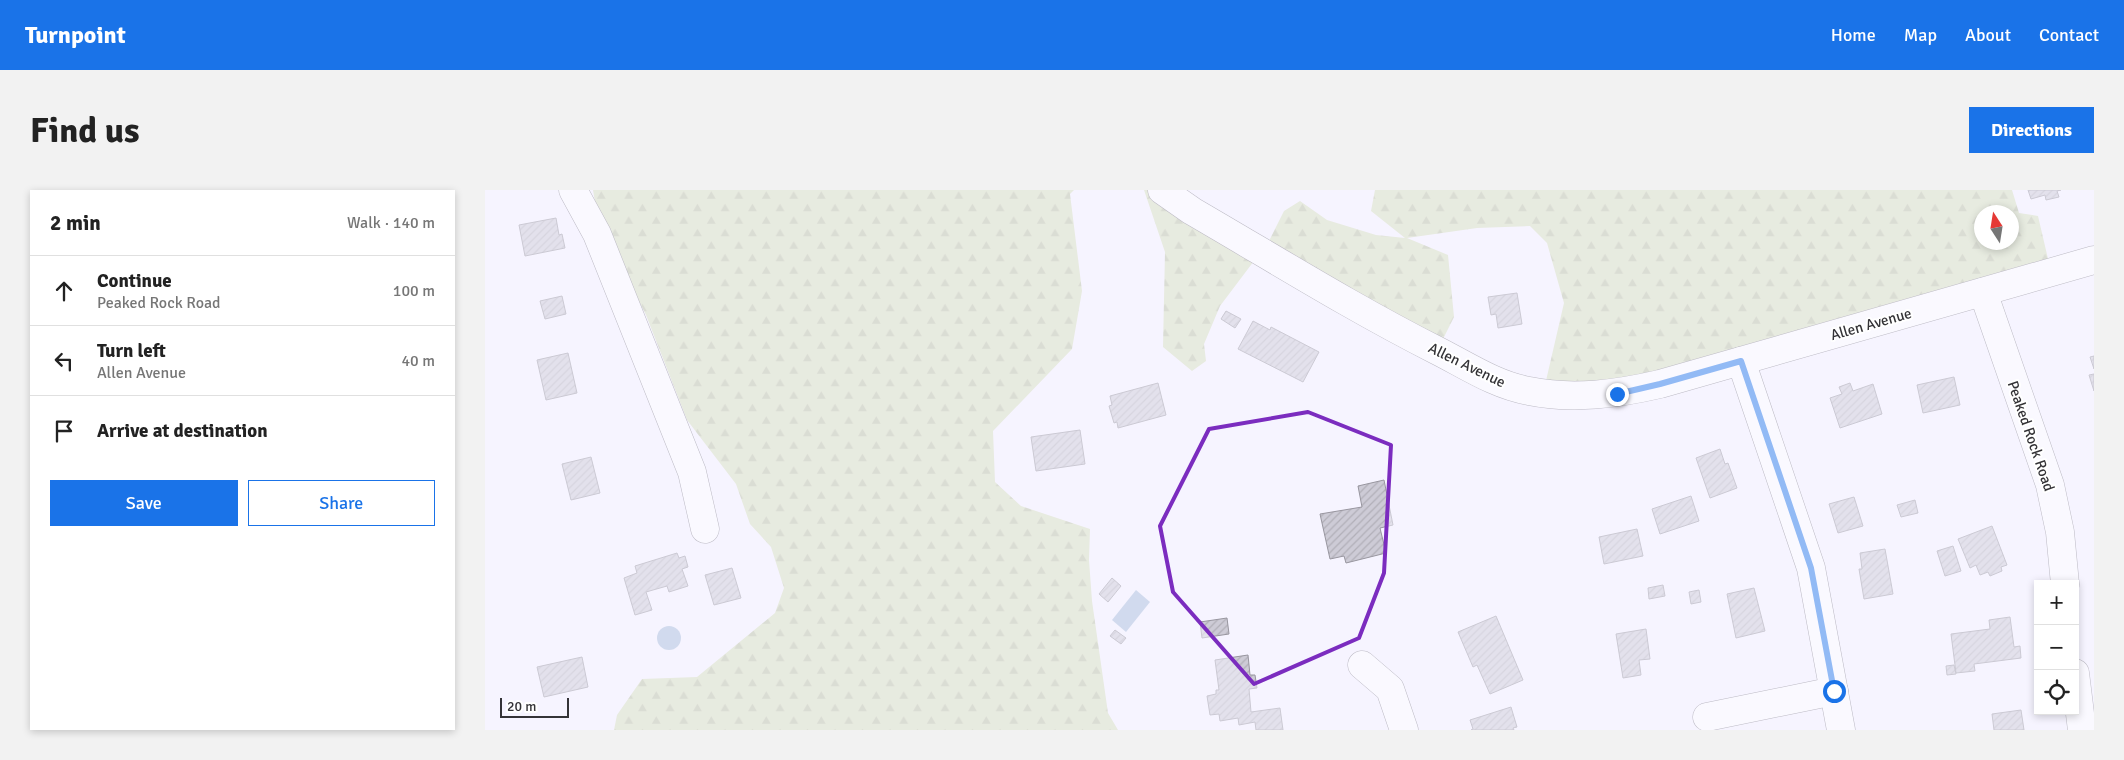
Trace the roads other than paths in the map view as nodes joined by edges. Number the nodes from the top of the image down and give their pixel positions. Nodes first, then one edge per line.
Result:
1 (573, 190) edge
2 (1162, 190) edge
3 (2094, 260) edge
4 (1983, 292) junction
5 (1741, 361) junction
6 (705, 529) dead end
7 (2065, 580) edge
8 (1361, 665) dead end
9 (2082, 677) edge
10 (1834, 691) junction
11 (1707, 717) dead end
12 (1404, 730) edge
13 (1841, 730) edge
14 (2082, 730) edge

1 - 6 street
2 - 5 street, Allen Avenue
3 - 4 street, Allen Avenue
4 - 5 street, Allen Avenue
4 - 7 street, Peaked Rock Road
5 - 10 street
8 - 12 street
9 - 14 street
10 - 11 street
10 - 13 street

